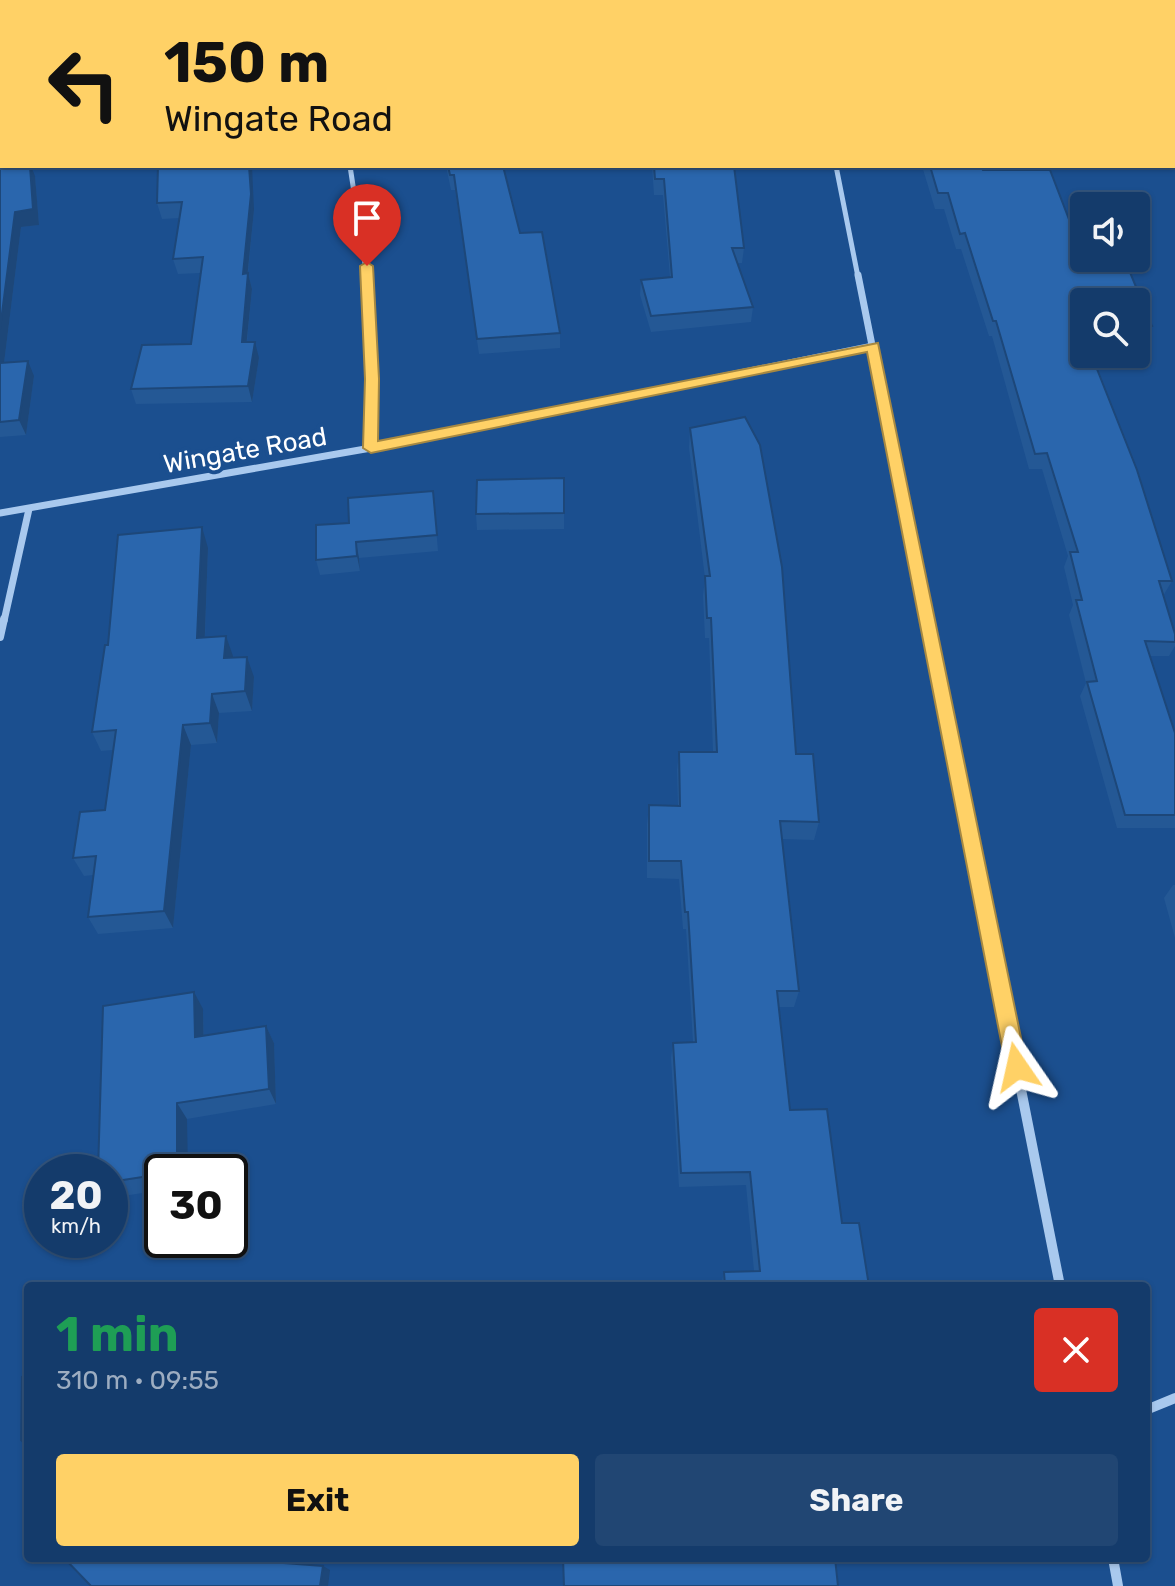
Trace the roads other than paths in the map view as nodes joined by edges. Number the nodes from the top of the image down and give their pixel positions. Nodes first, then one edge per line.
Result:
1 (350, 168) edge
2 (836, 168) edge
3 (873, 346) junction
4 (371, 448) junction
5 (29, 509) junction
6 (0, 513) edge
7 (0, 637) edge
8 (1059, 1282) edge
9 (1175, 1398) edge
10 (1150, 1408) edge
11 (1114, 1562) edge
12 (1118, 1586) edge

1 - 4 street
2 - 3 street
3 - 4 street, Wingate Road
3 - 8 street
4 - 5 street, Wingate Road
5 - 6 street, Wingate Road
5 - 7 street
9 - 10 street
11 - 12 street

